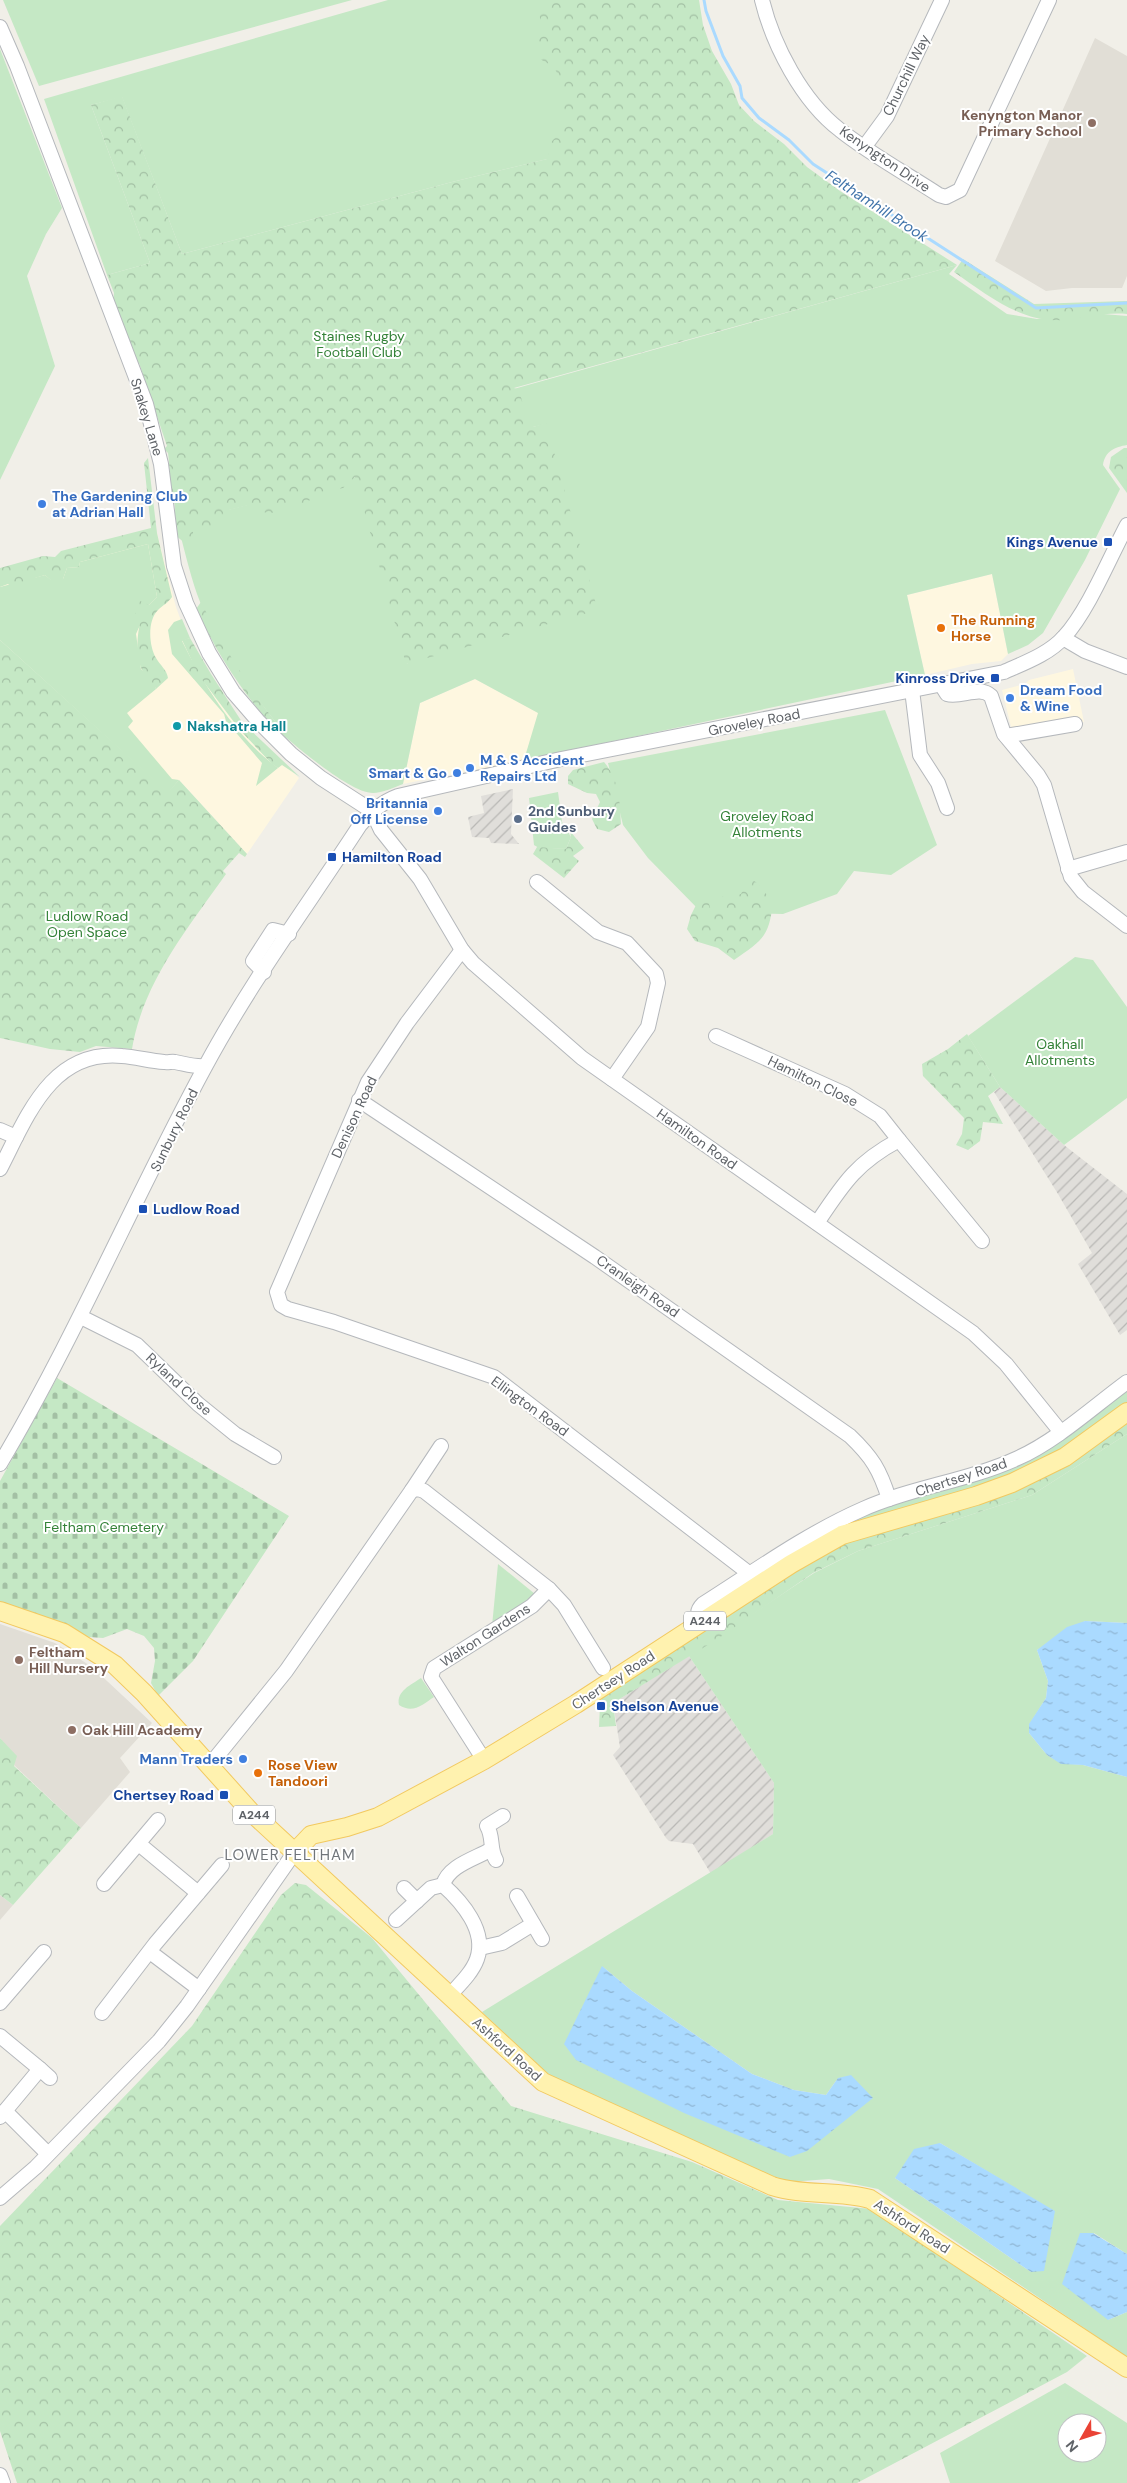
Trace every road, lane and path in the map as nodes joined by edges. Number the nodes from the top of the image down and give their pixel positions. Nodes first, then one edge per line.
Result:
1 (762, 0) edge
2 (942, 0) edge
3 (1049, 0) edge
4 (0, 28) edge
5 (865, 146) junction
6 (1127, 525) edge
7 (1063, 638) junction
8 (1127, 667) edge
9 (942, 686) junction
10 (912, 690) junction
11 (1075, 724) dead end
12 (1006, 736) junction
13 (947, 808) dead end
14 (372, 811) junction
15 (1127, 852) edge
16 (1068, 868) junction
17 (537, 882) dead end
18 (1127, 926) edge
19 (462, 950) junction
20 (717, 1035) dead end
21 (205, 1066) junction
22 (612, 1079) junction
23 (359, 1100) junction
24 (0, 1130) edge
25 (16, 1137) junction
26 (899, 1140) junction
27 (0, 1169) edge
28 (817, 1223) junction
29 (981, 1242) dead end
30 (278, 1299) joint
31 (81, 1317) junction
32 (1127, 1382) edge
33 (1127, 1412) edge
34 (1060, 1431) junction
35 (441, 1446) dead end
36 (274, 1457) dead end
37 (0, 1464) edge
38 (412, 1490) junction
39 (889, 1499) junction
40 (750, 1574) junction
41 (549, 1589) junction
42 (0, 1612) edge
43 (703, 1623) junction
44 (603, 1668) dead end
45 (484, 1760) junction
46 (209, 1766) junction
47 (502, 1816) dead end
48 (158, 1820) dead end
49 (139, 1844) junction
50 (294, 1853) junction
51 (222, 1865) dead end
52 (104, 1884) dead end
53 (443, 1885) junction
54 (404, 1888) dead end
55 (198, 1894) junction
56 (517, 1896) dead end
57 (417, 1900) junction
58 (396, 1920) dead end
59 (533, 1924) junction
60 (542, 1939) dead end
61 (480, 1948) junction
62 (44, 1952) dead end
63 (150, 1952) junction
64 (199, 1990) junction
65 (449, 1996) junction
66 (0, 2003) edge
67 (102, 2013) dead end
68 (0, 2036) edge
69 (2, 2114) edge
70 (48, 2154) junction
71 (21, 2182) junction
72 (0, 2198) edge
73 (0, 2208) edge
74 (1127, 2368) edge
75 (0, 2475) edge
76 (3, 2483) edge

1 - 5 street, Kenyngton Drive
2 - 5 street, Churchill Way
3 - 5 street, Kenyngton Drive
4 - 14 street, Snakey Lane
6 - 7 street, Groveley Road
7 - 8 street
7 - 9 street, Groveley Road
9 - 10 street, Groveley Road
9 - 12 street
10 - 13 street
10 - 14 street, Groveley Road
11 - 12 street
12 - 16 street
14 - 19 street, Hamilton Road
14 - 21 street, Sunbury Road
15 - 16 street
16 - 18 street
17 - 22 street
19 - 22 street, Hamilton Road
19 - 23 street, Denison Road
20 - 26 street, Hamilton Close
21 - 25 street
21 - 31 street, Sunbury Road
22 - 28 street, Hamilton Road
23 - 30 street, Denison Road
23 - 39 street, Cranleigh Road
24 - 25 street
25 - 27 street
26 - 28 street
26 - 29 street, Hamilton Close
28 - 34 street, Hamilton Road
30 - 40 street, Ellington Road
31 - 36 street, Ryland Close
31 - 37 street, Sunbury Road
32 - 34 street, Chertsey Road
33 - 43 main road, Chertsey Road / A244
34 - 39 street, Chertsey Road
35 - 38 street
38 - 41 street
38 - 46 street
39 - 40 street, Chertsey Road
40 - 43 street, Chertsey Road
41 - 44 street
41 - 45 street, Walton Gardens
42 - 46 main road, Ashford Road / A244
43 - 45 main road, Chertsey Road / A244
45 - 50 main road, Chertsey Road / A244
46 - 50 main road, Ashford Road / A244
47 - 53 street
48 - 49 street
49 - 52 street
49 - 55 street
50 - 64 street, Chertsey Road
50 - 65 main road, Ashford Road
51 - 55 street
53 - 57 street
53 - 61 street
54 - 57 street
55 - 63 street
56 - 59 street
57 - 58 street
59 - 60 street
59 - 61 street
61 - 65 street
62 - 66 street
63 - 64 street
63 - 67 street
64 - 70 street, Chertsey Road
65 - 74 main road, Ashford Road
68 - 69 street
69 - 70 street
70 - 71 street, Chertsey Road
71 - 72 street, Chertsey Road
71 - 73 street, Chertsey Road
75 - 76 street

